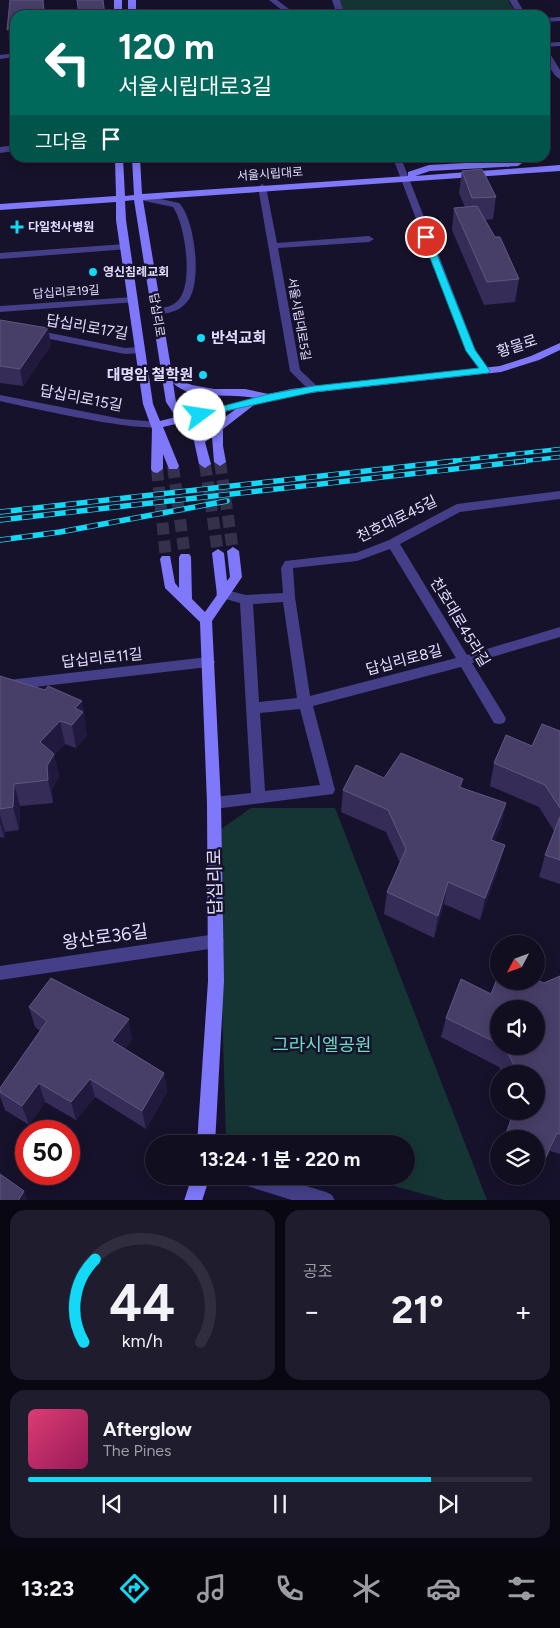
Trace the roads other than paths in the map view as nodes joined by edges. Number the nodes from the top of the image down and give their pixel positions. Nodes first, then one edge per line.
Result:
1 (273, 0) edge
2 (286, 10) edge
3 (556, 62) edge
4 (560, 77) edge
5 (118, 162) edge
6 (136, 162) edge
7 (398, 162) edge
8 (516, 162) edge
9 (560, 168) edge
10 (403, 177) junction
11 (262, 187) junction
12 (138, 197) junction
13 (120, 198) junction
14 (0, 206) edge
15 (369, 239) dead end
16 (273, 246) junction
17 (125, 247) junction
18 (0, 256) edge
19 (133, 300) junction
20 (0, 309) edge
21 (156, 312) junction
22 (0, 326) edge
23 (140, 350) junction
24 (558, 350) edge
25 (166, 370) junction
26 (485, 371) junction
27 (314, 389) junction
28 (269, 397) junction
29 (0, 398) edge
30 (252, 402) junction
31 (183, 419) junction
32 (158, 425) junction
33 (218, 429) junction
34 (199, 442) junction
35 (220, 462) tunnel mouth
36 (205, 464) tunnel mouth
37 (173, 466) tunnel mouth
38 (157, 469) tunnel mouth
39 (560, 495) edge
40 (393, 543) junction
41 (233, 551) tunnel mouth
42 (218, 553) tunnel mouth
43 (185, 556) tunnel mouth
44 (166, 558) tunnel mouth
45 (222, 594) junction
46 (289, 597) junction
47 (246, 600) junction
48 (186, 603) junction
49 (206, 620) junction
50 (560, 632) edge
51 (464, 661) junction
52 (208, 662) junction
53 (0, 686) edge
54 (305, 703) junction
55 (253, 708) junction
56 (499, 719) dead end
57 (258, 798) junction
58 (214, 803) junction
59 (216, 941) junction
60 (0, 973) edge
61 (207, 1135) edge
62 (198, 1185) edge
63 (275, 1185) edge
64 (193, 1200) edge
65 (326, 1200) edge

1 - 2 street
3 - 4 street
5 - 13 main road, 답십리로
6 - 12 main road, 답십리로
7 - 10 street
8 - 10 main road, 서울시립대로
9 - 10 main road, 서울시립대로
10 - 11 main road, 서울시립대로
10 - 26 street
11 - 12 main road, 서울시립대로
11 - 16 street, 서울시립대로5길
12 - 13 main road, 서울시립대로
12 - 21 main road, 답십리로
12 - 21 street, 서울시립대로
13 - 14 main road, 서울시립대로
13 - 17 main road, 답십리로
15 - 16 street
16 - 27 street, 서울시립대로5길
17 - 18 street
17 - 19 main road, 답십리로
19 - 20 street, 답십리로19길
19 - 23 main road, 답십리로
21 - 25 main road, 답십리로
22 - 23 street, 답십리로17길
23 - 32 main road, 답십리로
24 - 26 main road, 황물로
25 - 28 main road
25 - 31 main road, 답십리로
26 - 27 main road, 황물로
27 - 28 main road, 황물로
28 - 30 main road, 황물로
29 - 32 street, 답십리로15길
30 - 31 main road, 황물로
30 - 33 main road
31 - 32 main road, 황물로
31 - 34 main road, 답십리로
32 - 37 main road, 답십리로
32 - 38 main road, 답십리로
33 - 34 main road
33 - 35 main road
34 - 36 main road, 답십리로
39 - 40 street, 천호대로45길
40 - 46 street, 천호대로45길
40 - 51 street, 천호대로45라길
41 - 45 main road
42 - 45 main road
43 - 48 main road
44 - 48 main road
45 - 47 street
45 - 49 main road
46 - 47 street
46 - 54 street
47 - 55 street
48 - 49 main road
49 - 52 main road, 답십리로
50 - 51 street, 답십리로8길
51 - 54 street, 답십리로8길
51 - 56 street, 천호대로45라길
52 - 53 street, 답십리로11길
52 - 58 main road, 답십리로
54 - 55 street, 답십리로8길
54 - 57 street
55 - 57 street
57 - 58 street
58 - 59 main road, 답십리로
59 - 60 street, 왕산로36길
59 - 61 main road, 답십리로
62 - 64 main road
63 - 65 street

